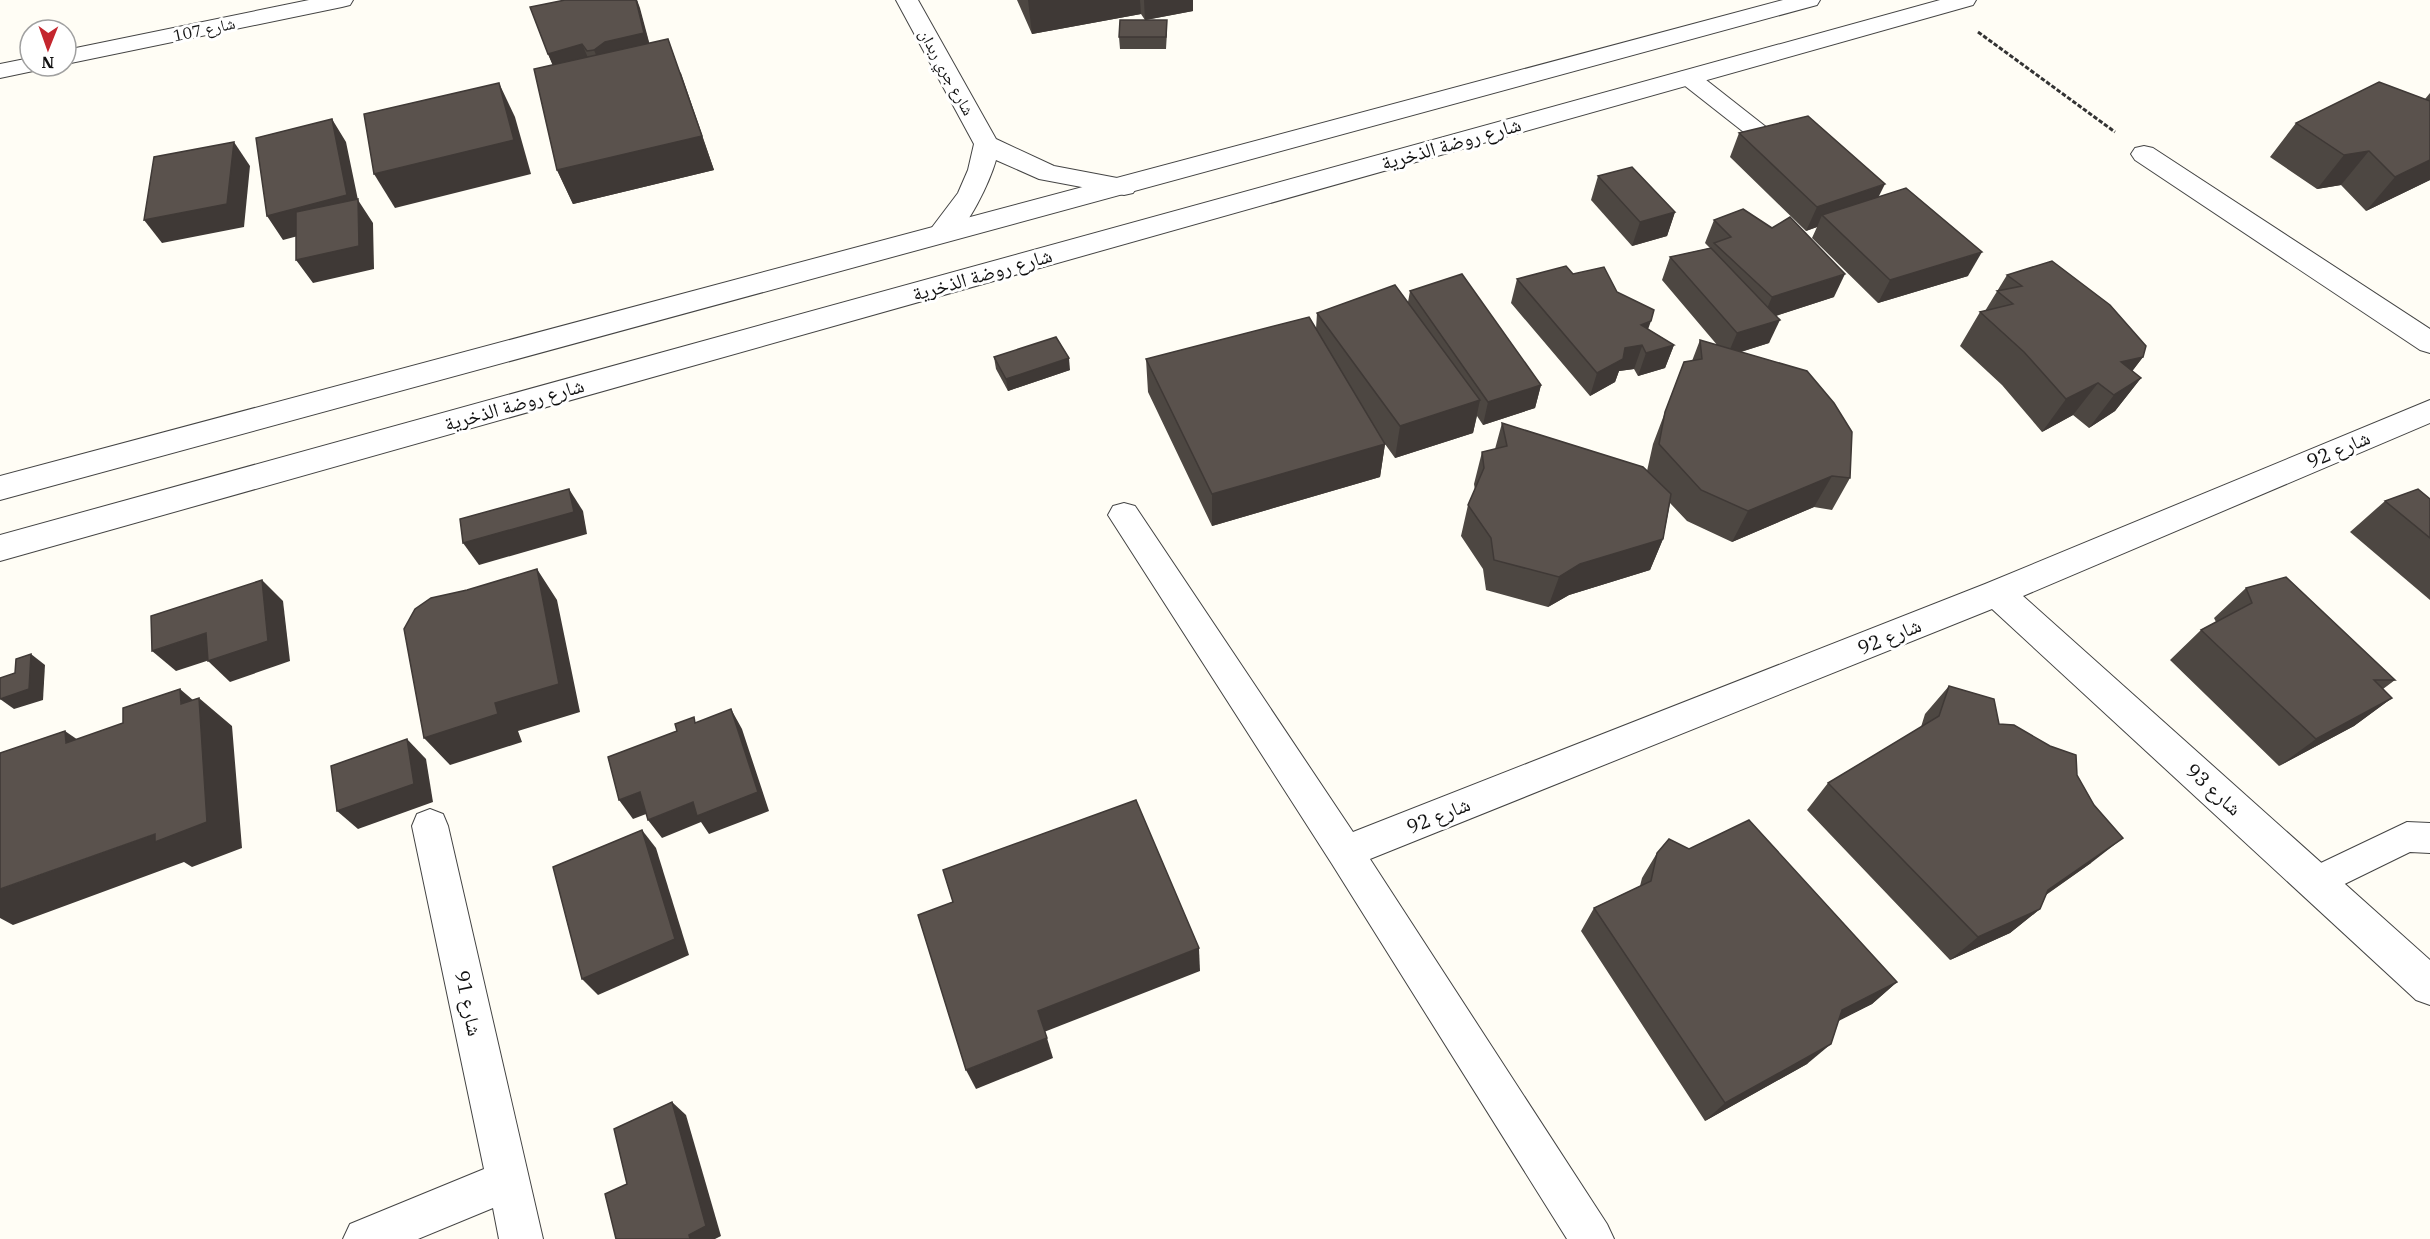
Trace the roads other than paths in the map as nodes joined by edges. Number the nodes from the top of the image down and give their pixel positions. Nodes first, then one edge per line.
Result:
1 (342, 0) edge
2 (907, 0) edge
3 (1809, 0) edge
4 (1954, 3) edge
5 (78, 55) edge
6 (18, 67) edge
7 (0, 71) edge
8 (1688, 77) junction
9 (1758, 132) edge
10 (986, 144) junction
11 (2144, 154) road end
12 (1124, 187) junction
13 (940, 234) junction
14 (2430, 343) edge
15 (2430, 411) edge
16 (0, 488) edge
17 (1124, 515) dead end
18 (0, 548) edge
19 (1997, 593) junction
20 (430, 825) dead end
21 (2430, 838) edge
22 (1345, 852) junction
23 (2316, 882) junction
24 (2430, 986) edge
25 (507, 1181) junction
26 (365, 1239) edge
27 (521, 1239) edge
28 (1592, 1239) edge

1 - 5 street, شارع 107
2 - 10 street, شارع جري ربدان
3 - 12 street
4 - 8 street, شارع روضة الذخرية
6 - 7 street
8 - 9 lane
8 - 18 street, شارع روضة الذخرية
10 - 12 street
10 - 13 street
11 - 14 street
12 - 13 street
13 - 16 street
15 - 19 street, شارع 92
17 - 22 street
19 - 22 street, شارع 92
19 - 23 street, شارع 93
20 - 25 street, شارع 91
21 - 23 lane
22 - 28 street
23 - 24 street, شارع 93
25 - 26 street
25 - 27 street, شارع 91

